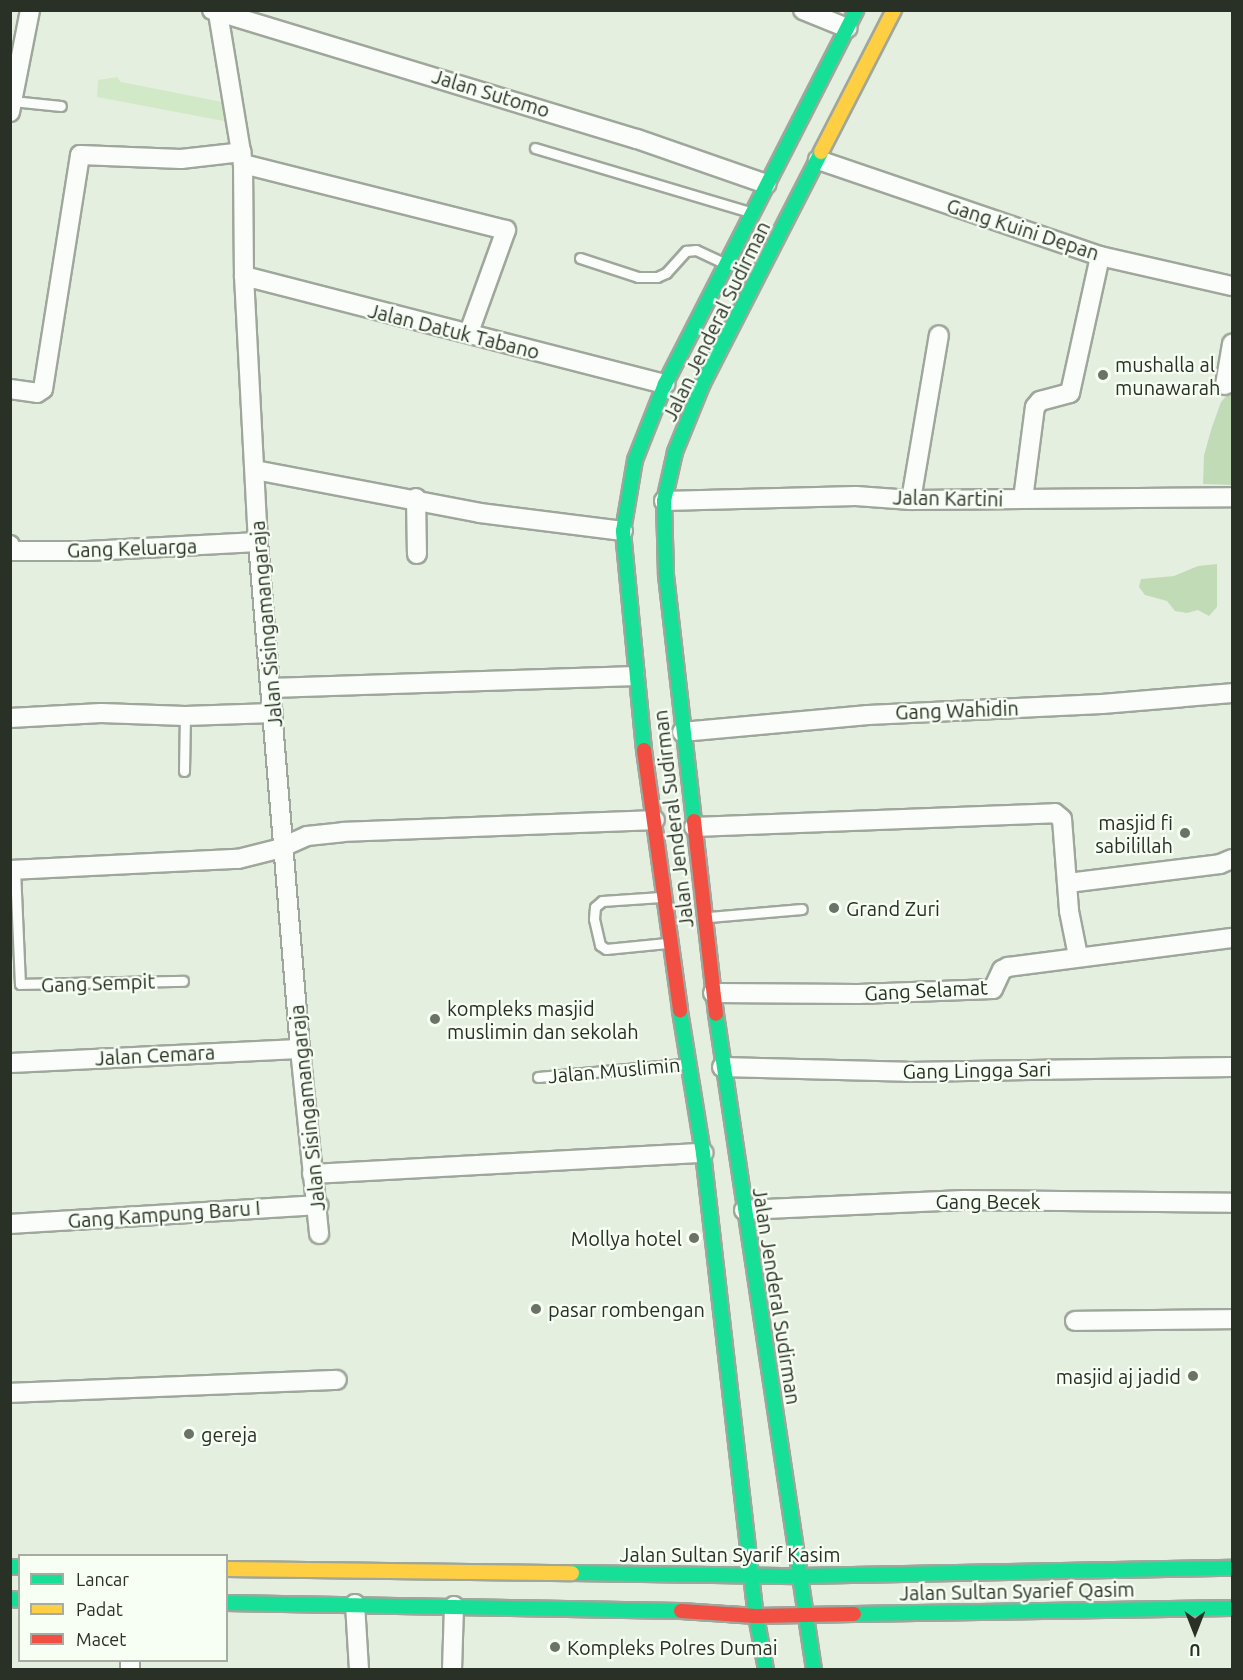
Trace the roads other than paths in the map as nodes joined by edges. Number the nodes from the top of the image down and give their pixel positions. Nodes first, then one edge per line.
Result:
1 (30, 10) edge
2 (803, 10) edge
3 (856, 10) edge
4 (894, 10) edge
5 (215, 12) edge
6 (847, 28) junction
7 (11, 101) edge
8 (61, 106) dead end
9 (535, 148) dead end
10 (242, 158) junction
11 (818, 160) junction
12 (766, 184) junction
13 (752, 213) junction
14 (1100, 256) junction
15 (580, 258) dead end
16 (726, 263) junction
17 (244, 276) junction
18 (1233, 286) edge
19 (469, 332) junction
20 (939, 335) dead end
21 (1233, 344) edge
22 (665, 384) junction
23 (1225, 385) dead end
24 (10, 389) edge
25 (255, 470) junction
26 (1233, 497) edge
27 (416, 498) junction
28 (1023, 499) junction
29 (911, 500) junction
30 (664, 501) junction
31 (623, 531) junction
32 (258, 542) junction
33 (11, 551) edge
34 (417, 554) dead end
35 (635, 676) junction
36 (272, 688) junction
37 (1233, 693) edge
38 (273, 712) junction
39 (185, 716) junction
40 (10, 718) edge
41 (682, 732) junction
42 (184, 771) dead end
43 (655, 820) junction
44 (694, 827) junction
45 (282, 845) junction
46 (1233, 859) edge
47 (13, 870) edge
48 (1068, 883) junction
49 (664, 896) junction
50 (802, 909) dead end
51 (704, 918) junction
52 (1233, 938) edge
53 (669, 943) junction
54 (1078, 956) junction
55 (183, 981) dead end
56 (713, 993) junction
57 (300, 1049) junction
58 (10, 1063) edge
59 (691, 1064) junction
60 (722, 1067) junction
61 (1233, 1067) edge
62 (538, 1077) dead end
63 (703, 1153) junction
64 (312, 1174) junction
65 (1233, 1203) edge
66 (318, 1205) junction
67 (744, 1209) junction
68 (10, 1224) edge
69 (319, 1234) dead end
70 (1233, 1319) edge
71 (1075, 1321) dead end
72 (337, 1380) dead end
73 (10, 1393) edge
74 (1233, 1568) edge
75 (228, 1569) edge
76 (752, 1575) junction
77 (799, 1576) junction
78 (228, 1603) edge
79 (355, 1604) junction
80 (454, 1606) junction
81 (1233, 1608) edge
82 (803, 1614) junction
83 (756, 1616) junction
84 (359, 1670) edge
85 (452, 1670) edge
86 (766, 1670) edge
87 (814, 1670) edge

1 - 7 street
2 - 6 street
3 - 6 main road, Jalan Jenderal Sudirman
4 - 11 main road, Jalan Jenderal Sudirman
5 - 10 street, Jalan Sisingamangaraja
5 - 12 street, Jalan Sutomo
6 - 12 main road, Jalan Jenderal Sudirman
7 - 8 lane
9 - 13 lane
10 - 17 street, Jalan Sisingamangaraja
10 - 19 street
10 - 24 street
11 - 14 street, Gang Kuini Depan
11 - 30 main road, Jalan Jenderal Sudirman
12 - 13 main road, Jalan Jenderal Sudirman
13 - 16 main road, Jalan Jenderal Sudirman
14 - 18 street, Gang Kuini Depan
14 - 28 street
15 - 16 lane
16 - 22 main road, Jalan Jenderal Sudirman
17 - 19 street, Jalan Datuk Tabano
17 - 25 street, Jalan Sisingamangaraja
19 - 22 street, Jalan Datuk Tabano
20 - 29 street
21 - 23 street
22 - 31 main road, Jalan Jenderal Sudirman
25 - 27 street
25 - 32 street, Jalan Sisingamangaraja
26 - 28 street, Jalan Kartini
27 - 31 street
27 - 34 street
28 - 29 street, Jalan Kartini
29 - 30 street, Jalan Kartini
30 - 41 main road, Jalan Jenderal Sudirman
31 - 35 main road, Jalan Jenderal Sudirman
32 - 33 street, Gang Keluarga
32 - 36 street, Jalan Sisingamangaraja
35 - 36 street
35 - 43 main road, Jalan Jenderal Sudirman
36 - 38 street, Jalan Sisingamangaraja
37 - 41 street, Gang Wahidin
38 - 39 street
38 - 45 street, Jalan Sisingamangaraja
39 - 40 street
39 - 42 lane
41 - 44 main road, Jalan Jenderal Sudirman
43 - 45 street
43 - 49 main road, Jalan Jenderal Sudirman
44 - 48 street
44 - 51 main road, Jalan Jenderal Sudirman
45 - 47 street
45 - 57 street, Jalan Sisingamangaraja
46 - 48 street
47 - 55 lane, Gang Sempit
48 - 54 street
49 - 53 main road, Jalan Jenderal Sudirman
49 - 53 lane
50 - 51 lane
51 - 56 main road, Jalan Jenderal Sudirman
52 - 54 street, Gang Selamat
53 - 59 main road, Jalan Jenderal Sudirman
54 - 56 street, Gang Selamat
56 - 60 main road, Jalan Jenderal Sudirman
57 - 58 street, Jalan Cemara
57 - 64 street, Jalan Sisingamangaraja
59 - 62 lane, Jalan Muslimin
59 - 63 main road, Jalan Jenderal Sudirman
60 - 61 street, Gang Lingga Sari
60 - 67 main road, Jalan Jenderal Sudirman
63 - 64 street
63 - 76 main road, Jalan Jenderal Sudirman
64 - 66 street, Jalan Sisingamangaraja
65 - 67 street, Gang Becek
66 - 68 street, Gang Kampung Baru I
66 - 69 street, Jalan Sisingamangaraja
67 - 77 main road, Jalan Jenderal Sudirman
70 - 71 street
72 - 73 street
74 - 77 main road, Jalan Sultan Syarif Kasim
75 - 76 main road, Jalan Sultan Syarif Kasim
76 - 77 main road, Jalan Sultan Syarif Kasim
76 - 83 main road, Jalan Jenderal Sudirman
77 - 82 main road, Jalan Jenderal Sudirman
78 - 79 main road
79 - 80 main road
79 - 84 street
80 - 83 main road
80 - 85 street
81 - 82 main road, Jalan Sultan Syarief Qasim
82 - 83 main road
82 - 87 main road, Jalan Jenderal Sudirman
83 - 86 main road, Jalan Jenderal Sudirman

